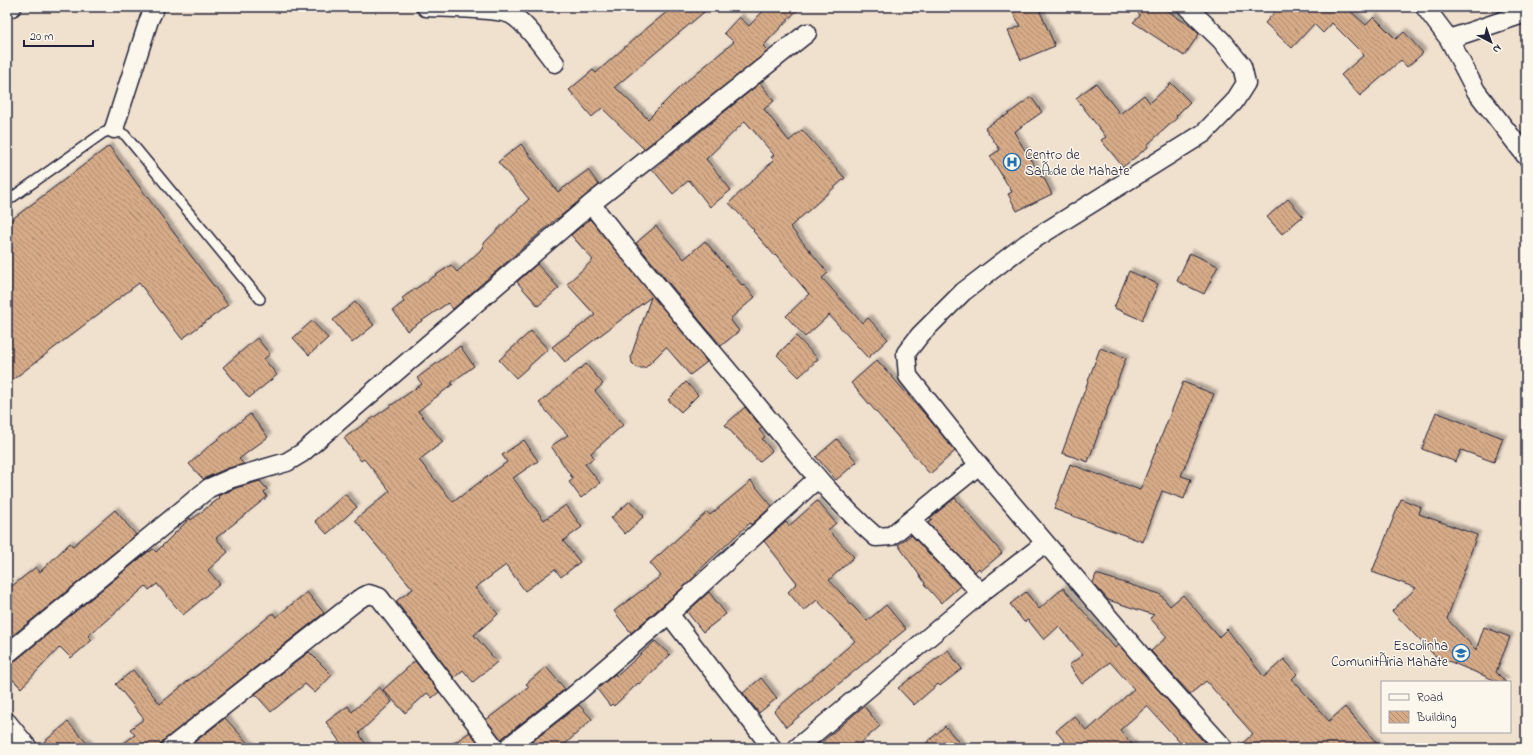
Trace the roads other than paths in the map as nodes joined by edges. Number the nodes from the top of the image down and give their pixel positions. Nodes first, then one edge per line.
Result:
1 (12, 7) edge
2 (155, 7) edge
3 (426, 7) edge
4 (1187, 7) edge
5 (1425, 7) edge
6 (7, 8) edge
7 (1526, 14) edge
8 (807, 33) dead end
9 (1449, 39) junction
10 (555, 63) dead end
11 (114, 129) junction
12 (1526, 156) edge
13 (7, 201) edge
14 (591, 204) junction
15 (260, 299) dead end
16 (980, 465) junction
17 (818, 478) junction
18 (911, 520) junction
19 (1045, 543) junction
20 (981, 593) junction
21 (669, 614) junction
22 (7, 654) edge
23 (7, 722) edge
24 (28, 748) edge
25 (170, 748) edge
26 (495, 748) edge
27 (507, 748) edge
28 (772, 748) edge
29 (797, 748) edge
30 (1224, 748) edge

1 - 6 street
2 - 11 street
3 - 10 street
4 - 16 street
5 - 9 street
7 - 9 street
8 - 14 street
9 - 12 street
11 - 13 lane
11 - 15 lane
14 - 17 street
14 - 22 street
16 - 18 street
16 - 19 street
17 - 18 street
17 - 21 street
18 - 20 street
19 - 20 street
19 - 30 street
20 - 29 street
21 - 27 street
21 - 28 street
23 - 24 street
25 - 26 street

